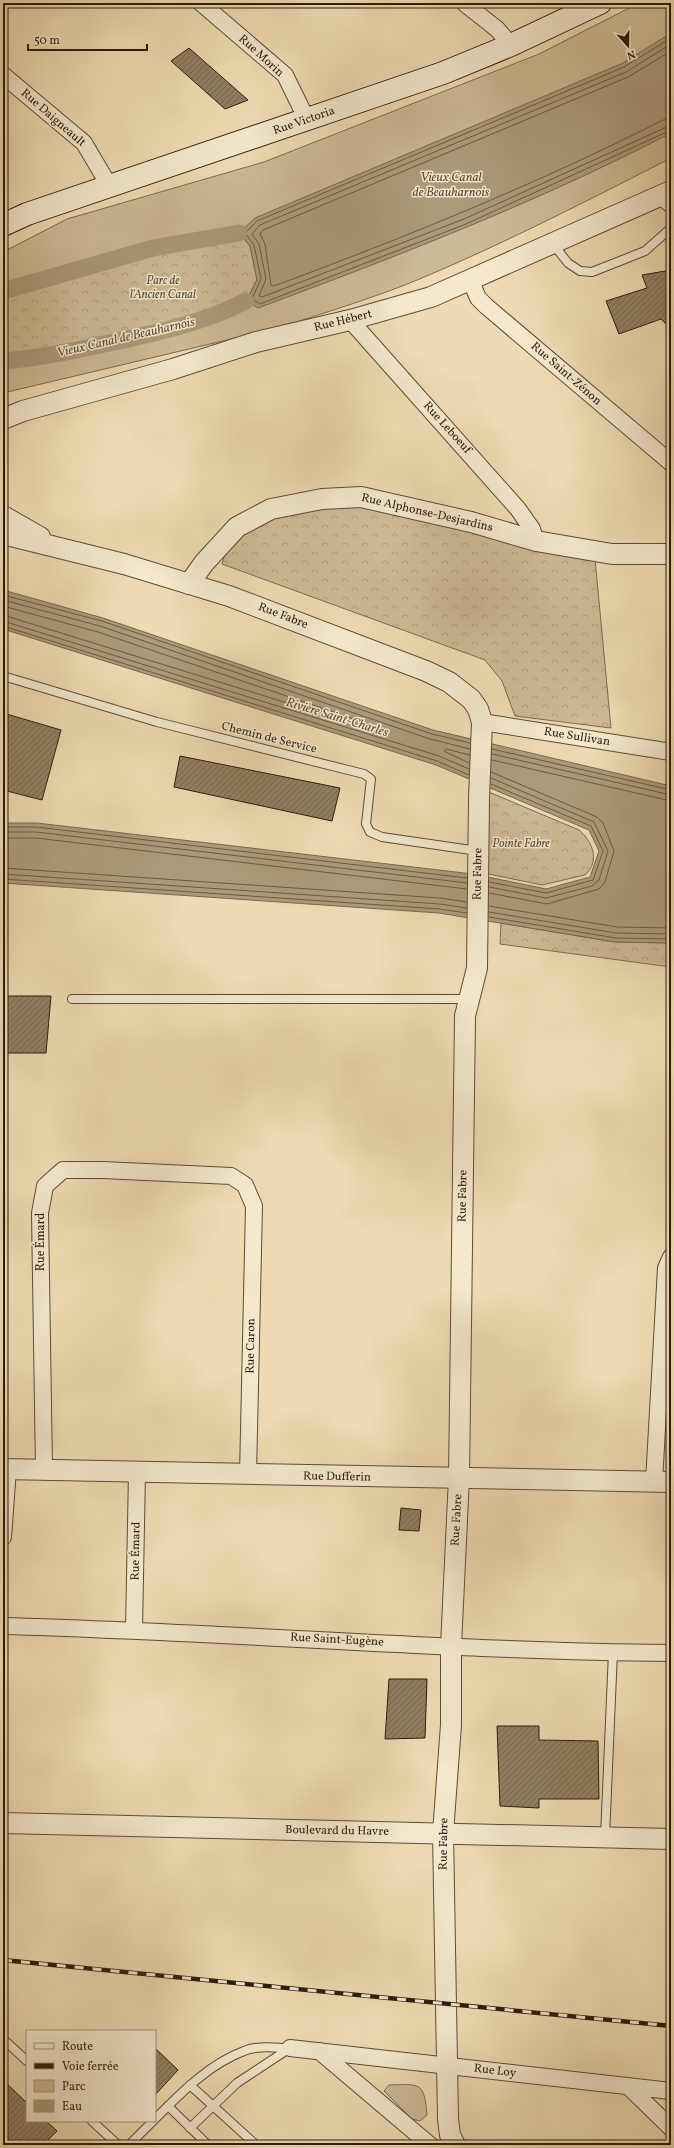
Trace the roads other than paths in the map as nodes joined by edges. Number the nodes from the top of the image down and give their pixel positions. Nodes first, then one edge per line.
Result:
1 (201, 3) edge
2 (464, 3) edge
3 (600, 3) edge
4 (511, 45) junction
5 (3, 75) edge
6 (307, 120) junction
7 (110, 187) junction
8 (666, 199) edge
9 (3, 225) edge
10 (671, 228) edge
11 (553, 243) junction
12 (470, 280) junction
13 (350, 320) junction
14 (3, 419) edge
15 (671, 463) edge
16 (3, 516) edge
17 (3, 534) edge
18 (536, 541) junction
19 (51, 545) junction
20 (671, 554) edge
21 (189, 584) junction
22 (3, 676) edge
23 (482, 722) junction
24 (671, 752) edge
25 (478, 860) junction
26 (72, 999) dead end
27 (469, 999) junction
28 (254, 1217) joint
29 (671, 1257) edge
30 (6, 1469) edge
31 (44, 1470) junction
32 (138, 1472) junction
33 (248, 1475) junction
34 (459, 1478) junction
35 (663, 1482) edge
36 (3, 1537) edge
37 (3, 1626) edge
38 (134, 1629) junction
39 (451, 1646) junction
40 (613, 1652) junction
41 (671, 1653) edge
42 (3, 1823) edge
43 (443, 1833) junction
44 (605, 1838) junction
45 (671, 1839) edge
46 (3, 2039) edge
47 (290, 2048) junction
48 (319, 2052) junction
49 (26, 2060) edge
50 (447, 2066) junction
51 (190, 2085) junction
52 (629, 2087) junction
53 (671, 2091) edge
54 (213, 2105) junction
55 (168, 2106) junction
56 (156, 2118) edge
57 (93, 2122) edge
58 (152, 2122) edge
59 (190, 2128) junction
60 (671, 2128) edge
61 (118, 2145) edge
62 (129, 2145) edge
63 (208, 2145) edge
64 (256, 2145) edge
65 (430, 2145) edge
66 (455, 2145) edge

1 - 6 street, Rue Morin
2 - 4 street
3 - 4 main road, Rue Victoria
4 - 6 main road, Rue Victoria
5 - 7 street, Rue Daigneault
6 - 7 main road, Rue Victoria
7 - 9 main road, Rue Victoria
8 - 11 street, Rue Hébert
10 - 11 lane
11 - 12 street, Rue Hébert
12 - 13 street, Rue Hébert
12 - 15 street, Rue Saint-Zénon
13 - 14 street, Rue Hébert
13 - 18 street, Rue Leboeuf
16 - 19 street, Rue Fabre
17 - 19 street, Rue Fabre
18 - 20 street, Rue Alphonse-Desjardins
18 - 21 street, Rue Alphonse-Desjardins
19 - 21 street, Rue Fabre
21 - 23 street, Rue Fabre
22 - 25 lane, Chemin de Service
23 - 24 street, Rue Sullivan
23 - 25 street, Rue Fabre
25 - 27 street, Rue Fabre
26 - 27 lane
27 - 34 street, Rue Fabre
28 - 31 street, Rue Émard
28 - 33 street, Rue Caron
29 - 35 street
30 - 31 street, Rue Dufferin
30 - 36 street
31 - 32 street, Rue Dufferin
32 - 33 street, Rue Dufferin
32 - 38 street, Rue Émard
33 - 34 street, Rue Dufferin
34 - 35 street, Rue Dufferin
34 - 39 street, Rue Fabre
37 - 38 street, Rue Saint-Eugène
38 - 39 street, Rue Saint-Eugène
39 - 40 street, Rue Saint-Eugène
39 - 43 street, Rue Fabre
40 - 41 street, Rue Saint-Eugène
40 - 44 lane
42 - 43 street, Boulevard du Havre
43 - 44 street, Boulevard du Havre
43 - 50 street, Rue Fabre
44 - 45 street, Boulevard du Havre
46 - 49 lane
47 - 48 street, Rue Loy
47 - 51 lane, Rue Loy
47 - 54 lane
48 - 50 street, Rue Loy
48 - 65 street
50 - 52 street, Rue Loy
50 - 66 street, Rue Fabre
51 - 54 lane
51 - 55 lane, Rue Loy
52 - 53 street, Rue Loy
52 - 60 street
54 - 59 lane
54 - 64 lane
55 - 56 lane, Rue Loy
55 - 59 lane
57 - 61 lane
58 - 62 lane, Rue Loy
59 - 63 lane

